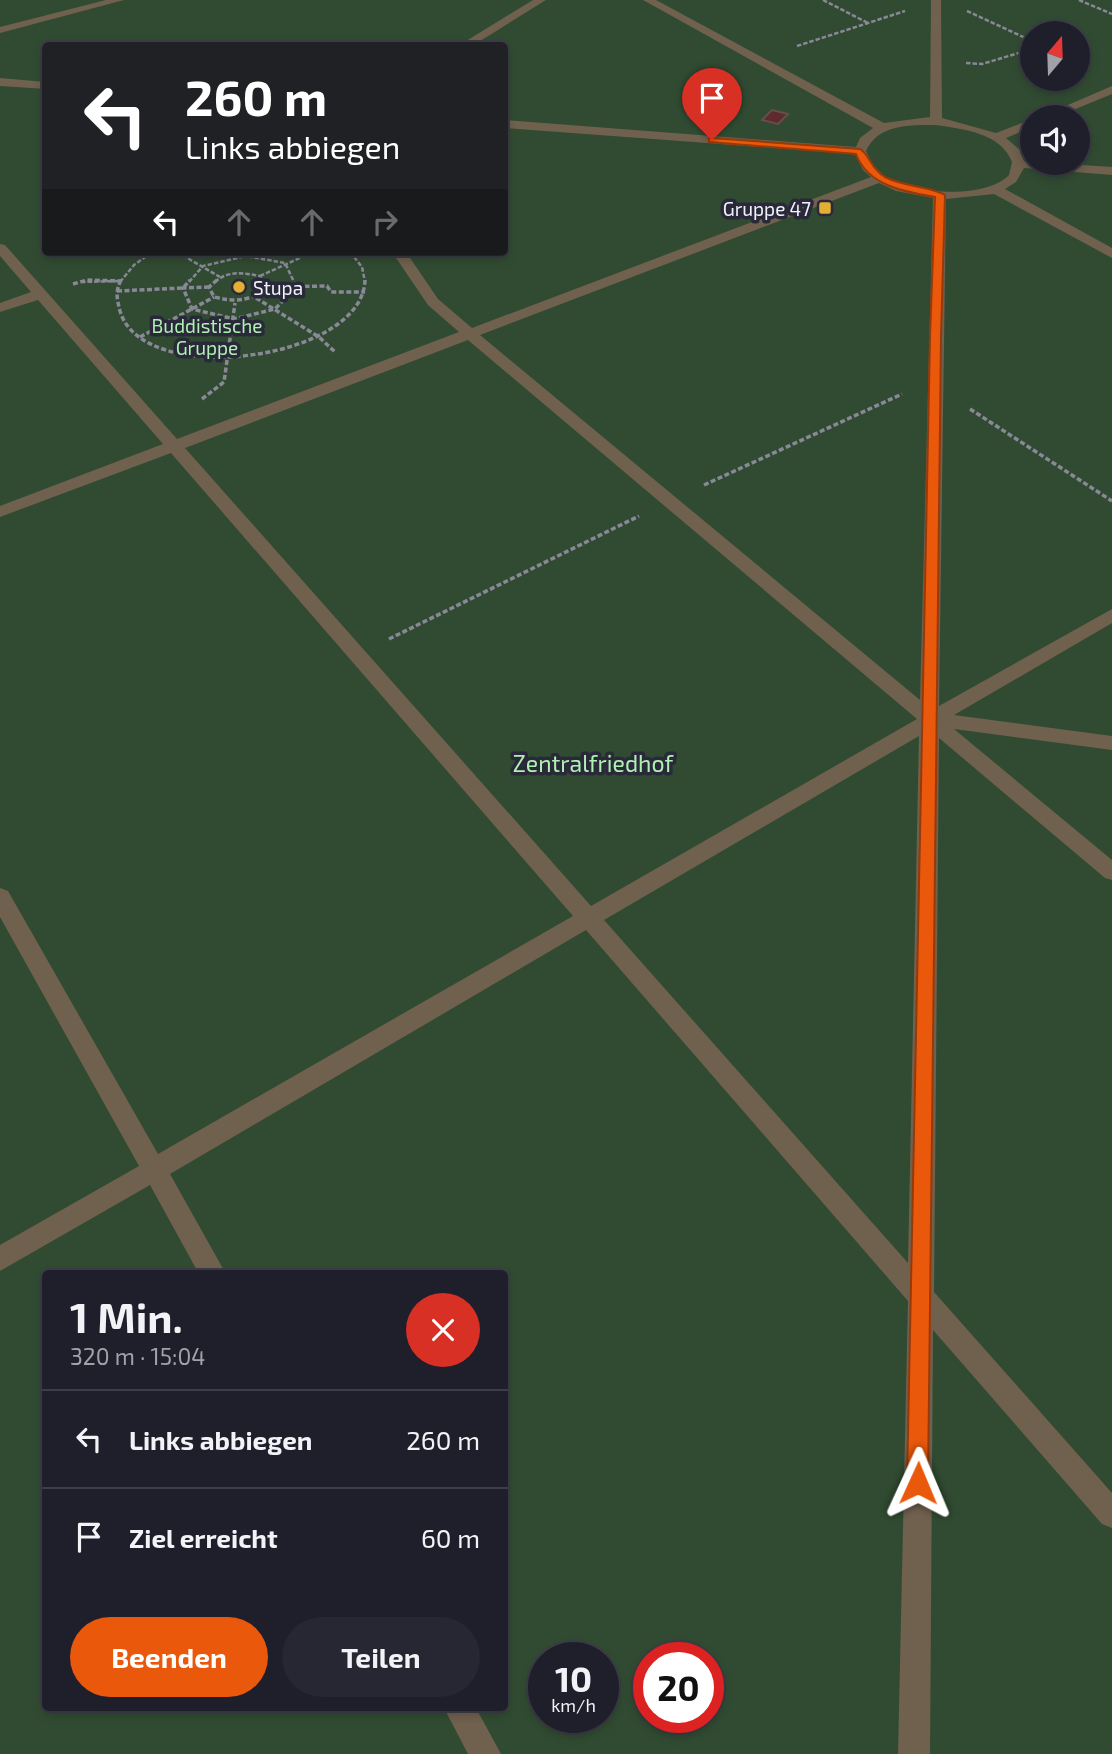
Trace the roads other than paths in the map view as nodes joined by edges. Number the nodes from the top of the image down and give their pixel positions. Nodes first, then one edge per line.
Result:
1 (119, 0) edge
2 (541, 0) edge
3 (648, 0) edge
4 (936, 1) edge
5 (0, 30) edge
6 (470, 42) edge
7 (0, 82) edge
8 (42, 86) edge
9 (1112, 90) edge
10 (1075, 105) edge
11 (936, 121) junction
12 (508, 124) edge
13 (883, 128) junction
14 (1020, 128) edge
15 (996, 137) junction
16 (860, 151) junction
17 (1019, 164) junction
18 (1112, 171) edge
19 (880, 178) junction
20 (995, 189) junction
21 (940, 195) junction
22 (0, 248) edge
23 (1112, 254) edge
24 (402, 256) edge
25 (40, 294) junction
26 (0, 308) edge
27 (471, 335) junction
28 (167, 440) junction
29 (0, 512) edge
30 (1112, 615) edge
31 (931, 719) junction
32 (1112, 743) edge
33 (1112, 872) edge
34 (0, 897) edge
35 (590, 918) junction
36 (154, 1171) junction
37 (0, 1259) edge
38 (211, 1270) edge
39 (920, 1293) junction
40 (1112, 1514) edge
41 (461, 1711) edge
42 (485, 1754) edge
43 (914, 1754) edge

1 - 5 lane
2 - 6 lane
3 - 13 lane
4 - 11 lane
7 - 8 lane
9 - 10 lane
11 - 13 lane
11 - 15 lane
12 - 16 lane
13 - 16 lane
14 - 15 lane
15 - 17 lane
16 - 19 lane
17 - 18 lane
17 - 20 lane
19 - 21 lane
19 - 27 lane
20 - 21 lane
20 - 23 lane
21 - 31 lane
22 - 25 lane
24 - 27 lane
25 - 26 lane
25 - 28 lane
27 - 28 lane
27 - 31 lane
28 - 29 lane
28 - 35 lane
30 - 31 lane
31 - 32 lane
31 - 33 lane
31 - 35 lane
31 - 39 lane
34 - 36 lane
35 - 36 lane
35 - 39 lane
36 - 37 lane
36 - 38 lane
39 - 40 lane
39 - 43 lane
41 - 42 lane

